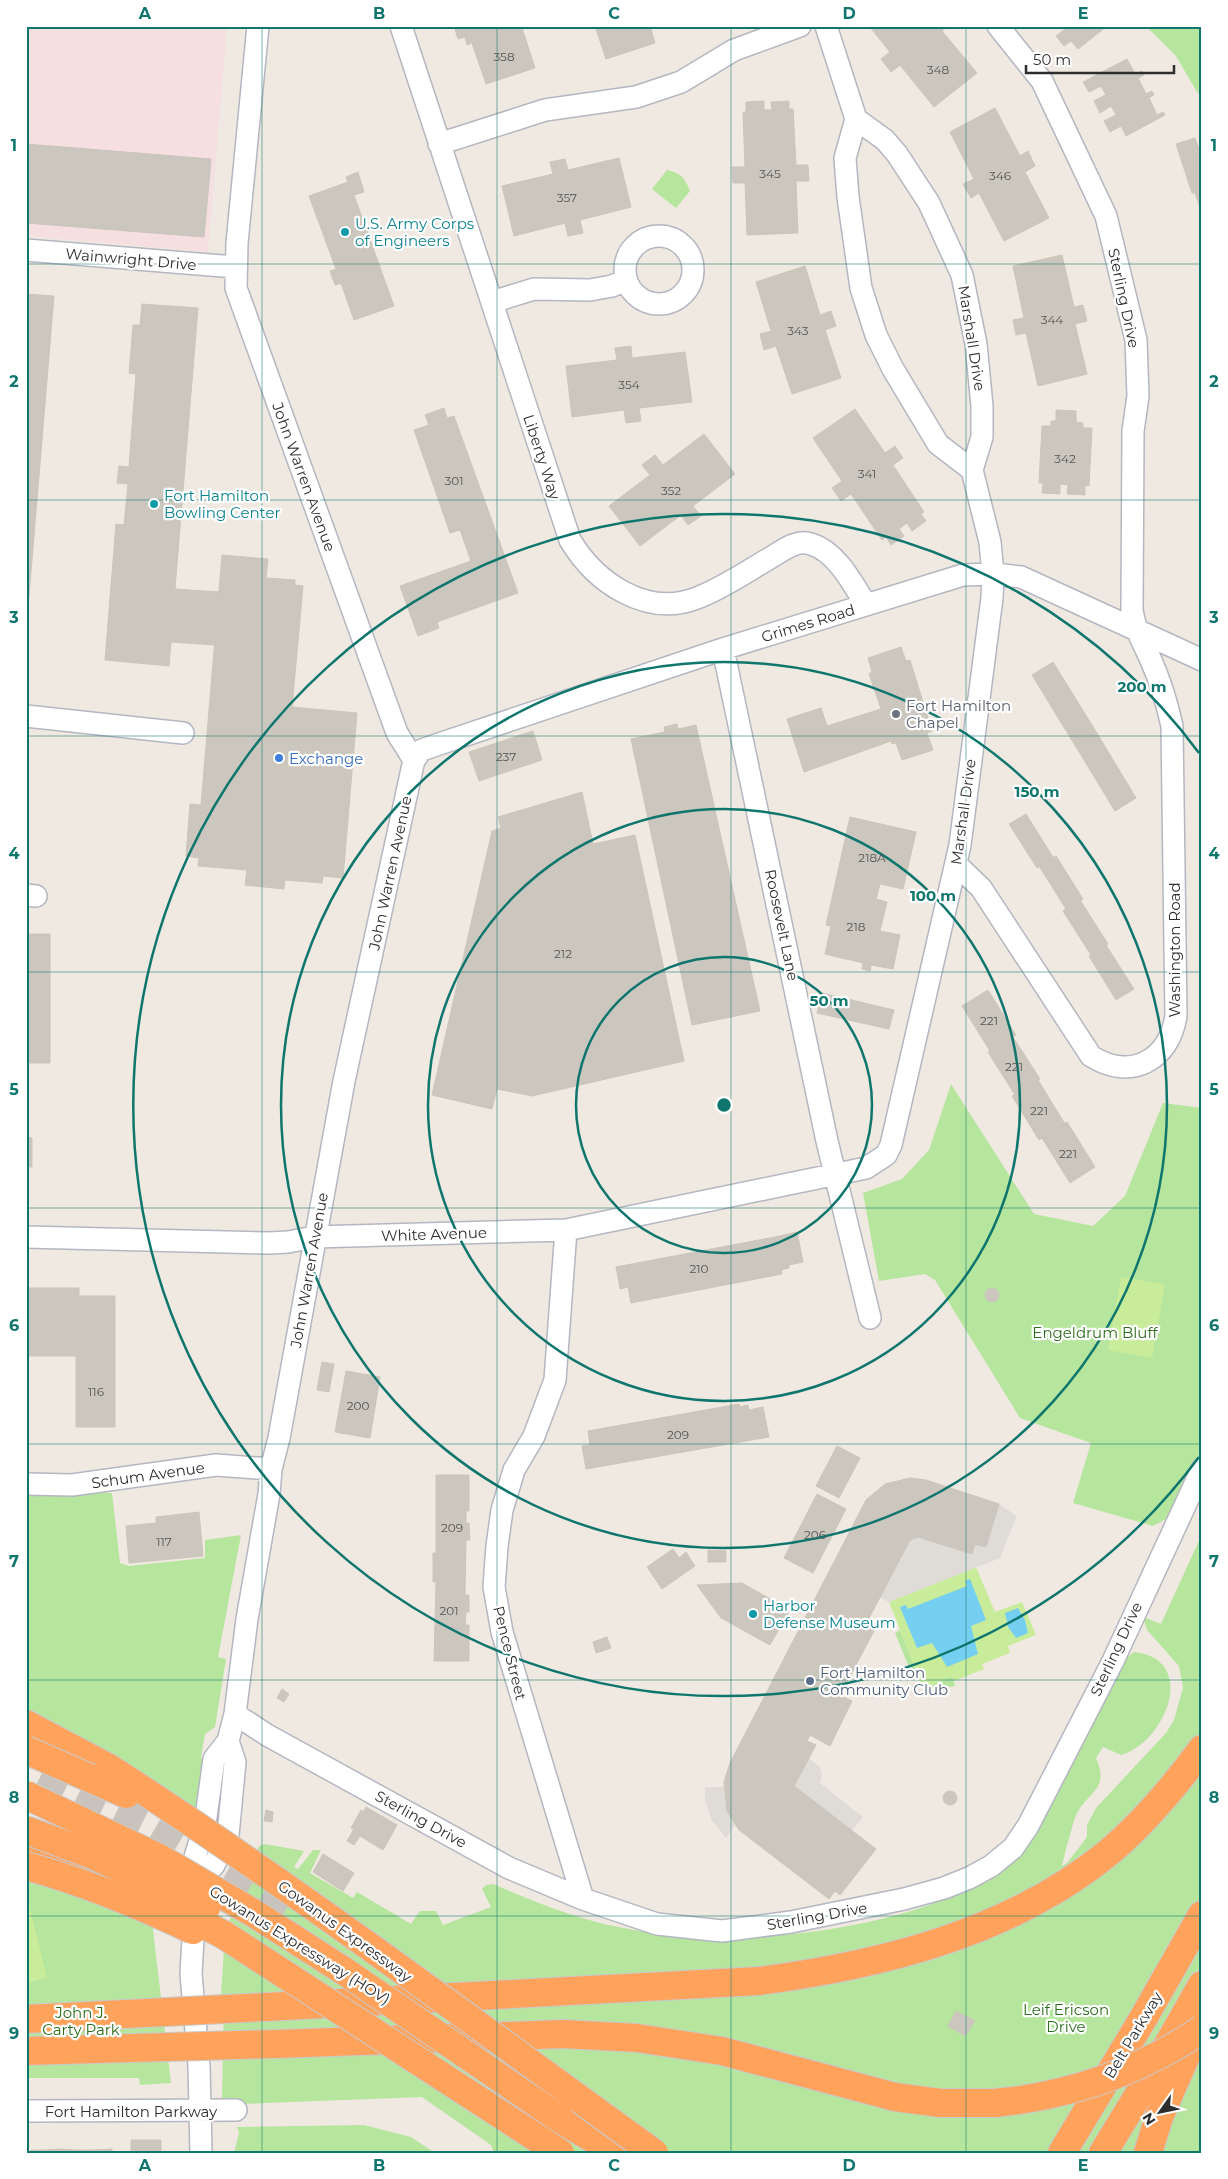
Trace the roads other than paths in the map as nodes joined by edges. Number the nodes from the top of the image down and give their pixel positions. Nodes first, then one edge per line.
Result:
1 (258, 26) edge
2 (401, 26) edge
3 (800, 26) edge
4 (826, 26) edge
5 (998, 26) edge
6 (856, 119) junction
7 (439, 144) junction
8 (26, 250) edge
9 (235, 267) junction
10 (626, 280) dead end
11 (492, 302) junction
12 (972, 470) junction
13 (993, 574) junction
14 (866, 605) junction
15 (1135, 630) junction
16 (723, 650) junction
17 (1202, 660) edge
18 (26, 716) edge
19 (184, 733) dead end
20 (414, 760) junction
21 (956, 864) junction
22 (836, 1175) junction
23 (566, 1230) junction
24 (26, 1237) edge
25 (314, 1237) junction
26 (870, 1318) dead end
27 (271, 1469) junction
28 (1202, 1469) edge
29 (26, 1484) edge
30 (234, 1714) junction
31 (26, 1724) edge
32 (1202, 1749) edge
33 (26, 1750) edge
34 (26, 1795) edge
35 (26, 1830) edge
36 (231, 1850) junction
37 (26, 1852) edge
38 (26, 1866) edge
39 (26, 1875) edge
40 (583, 1899) junction
41 (178, 1910) junction
42 (1202, 1915) edge
43 (1202, 1986) edge
44 (26, 2019) edge
45 (1202, 2020) edge
46 (1202, 2029) edge
47 (403, 2042) junction
48 (1128, 2045) junction
49 (26, 2051) edge
50 (236, 2110) dead end
51 (26, 2111) edge
52 (201, 2112) junction
53 (560, 2119) junction
54 (201, 2153) edge
55 (560, 2153) edge
56 (576, 2153) edge
57 (605, 2153) edge
58 (610, 2153) edge
59 (617, 2153) edge
60 (654, 2153) edge
61 (1046, 2153) edge
62 (1062, 2153) edge
63 (1103, 2153) edge
64 (1148, 2153) edge

1 - 9 street, John Warren Avenue
2 - 7 street, Liberty Way
3 - 7 street
4 - 6 street
5 - 15 street, Sterling Drive
6 - 12 street
6 - 12 street, Marshall Drive
7 - 11 street, Liberty Way
8 - 9 street, Wainwright Drive
9 - 20 street, John Warren Avenue
10 - 11 street
11 - 14 street, Liberty Way
12 - 13 street, Marshall Drive
13 - 14 street, Grimes Road
13 - 15 street, Grimes Road
13 - 21 street, Marshall Drive
14 - 16 street, Grimes Road
15 - 17 street, Grimes Road
15 - 21 street, Washington Road
16 - 20 street, Grimes Road
16 - 22 street, Roosevelt Lane
18 - 19 street
20 - 25 street, John Warren Avenue
21 - 22 street, Marshall Drive
22 - 23 street, White Avenue
22 - 26 street, Roosevelt Lane
23 - 25 street, White Avenue
23 - 40 street, Pence Street
24 - 25 street, White Avenue
25 - 27 street, John Warren Avenue
27 - 29 street, Schum Avenue
27 - 30 street, John Warren Avenue
28 - 40 street, Sterling Drive
30 - 40 street, Sterling Drive
30 - 52 street, John Warren Avenue
31 - 36 highway, Gowanus Expressway, bridge
32 - 44 highway, bridge
33 - 36 highway, bridge
34 - 53 highway, Gowanus Expressway (HOV), bridge
35 - 47 highway, bridge
36 - 60 highway, Gowanus Expressway, bridge
37 - 41 highway
38 - 47 highway, bridge
39 - 41 highway, bridge
41 - 55 highway, bridge
42 - 48 highway, Belt Parkway
43 - 63 highway
45 - 64 highway
46 - 49 highway, bridge
47 - 56 highway
48 - 61 highway
48 - 62 highway, Belt Parkway
50 - 52 street, Fort Hamilton Parkway
51 - 52 street, Fort Hamilton Parkway
52 - 54 street, John Warren Avenue
53 - 57 highway
53 - 58 highway
53 - 59 highway

